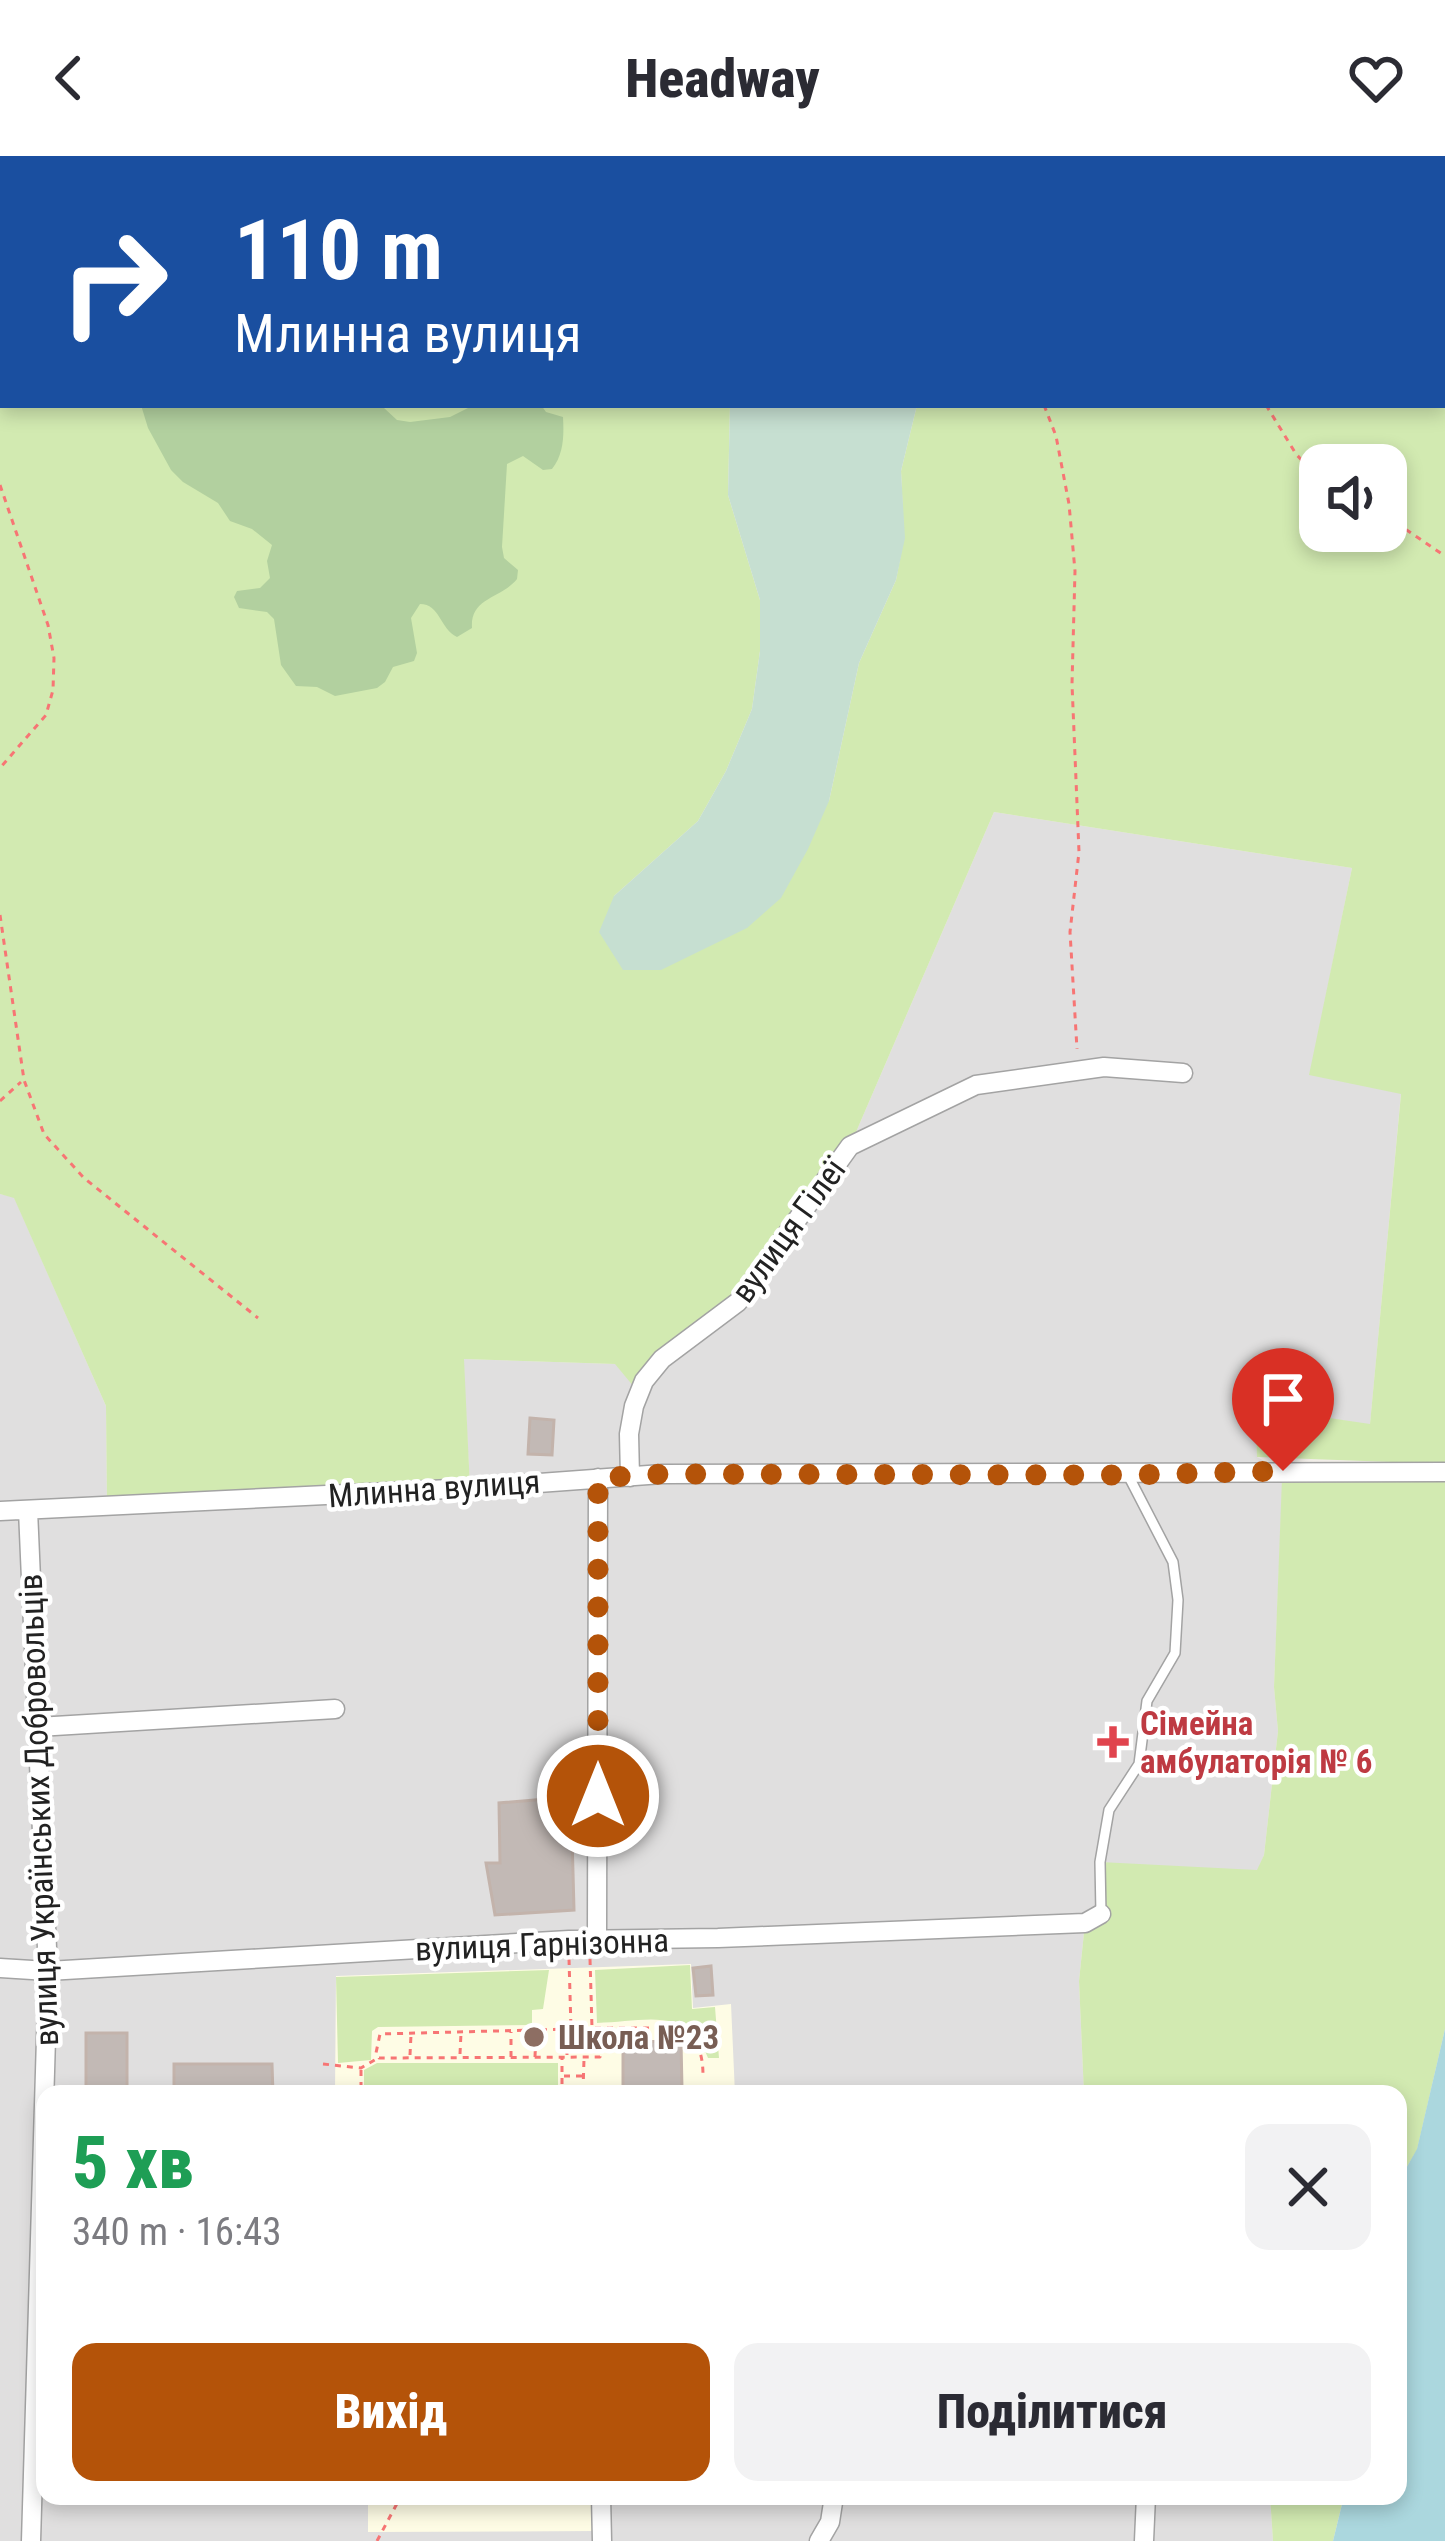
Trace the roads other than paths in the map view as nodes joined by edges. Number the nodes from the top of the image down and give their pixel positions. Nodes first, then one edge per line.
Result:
1 (1183, 1073) dead end
2 (1445, 1472) edge
3 (1128, 1475) junction
4 (630, 1477) junction
5 (598, 1478) junction
6 (28, 1510) junction
7 (0, 1511) edge
8 (335, 1709) dead end
9 (38, 1726) junction
10 (1093, 1918) joint
11 (594, 1939) junction
12 (0, 1968) edge
13 (48, 1971) junction
14 (45, 2085) edge
15 (36, 2373) edge
16 (601, 2505) edge
17 (833, 2505) edge
18 (1146, 2505) edge
19 (31, 2541) edge
20 (602, 2541) edge
21 (819, 2541) edge
22 (1144, 2541) edge

1 - 4 street, вулиця Гілеї
2 - 3 street, Млинна вулиця
3 - 4 street, Млинна вулиця
3 - 10 lane
4 - 5 street, Млинна вулиця
5 - 6 street, Млинна вулиця
5 - 11 street
6 - 7 street, Млинна вулиця
6 - 9 street, вулиця Українських Добровольців
8 - 9 street
9 - 13 street, вулиця Українських Добровольців
10 - 11 street, вулиця Гарнізонна
11 - 13 street, вулиця Гарнізонна
12 - 13 street, вулиця Гарнізонна
13 - 14 street, вулиця Українських Добровольців
15 - 19 street, вулиця Українських Добровольців
16 - 20 street
17 - 21 street
18 - 22 street

